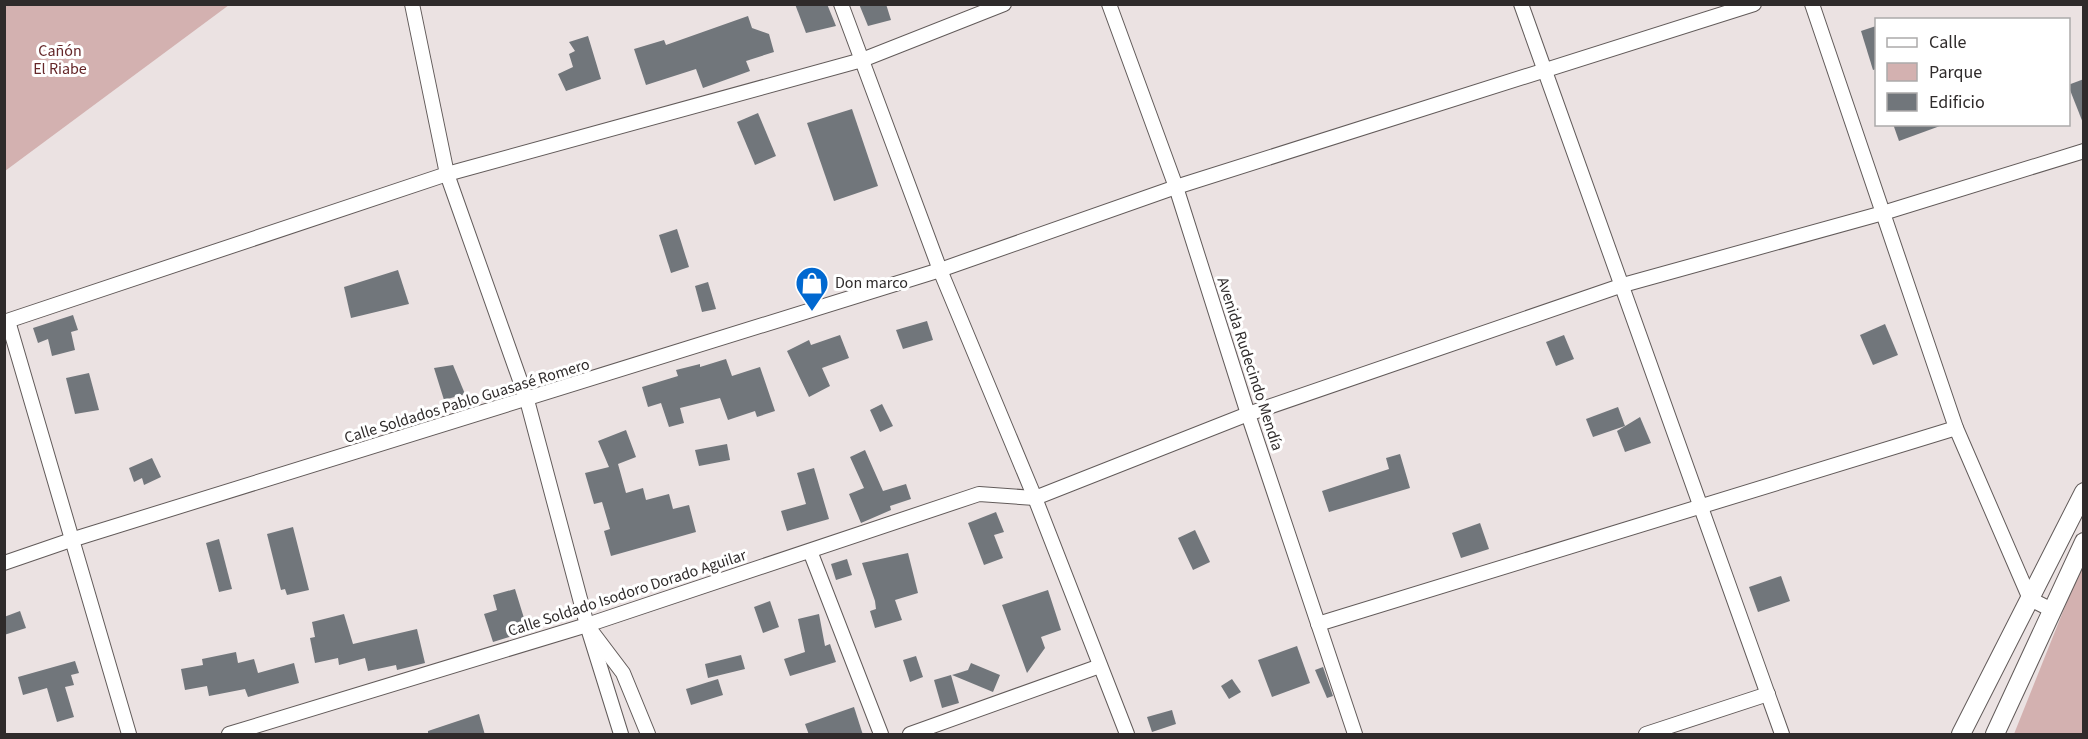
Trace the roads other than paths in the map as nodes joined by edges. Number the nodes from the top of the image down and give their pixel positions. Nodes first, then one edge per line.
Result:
1 (412, 4) edge
2 (841, 4) edge
3 (1004, 4) edge
4 (1109, 4) edge
5 (1521, 4) edge
6 (1754, 4) edge
7 (1812, 4) edge
8 (862, 60) junction
9 (1545, 71) junction
10 (2084, 151) edge
11 (447, 174) junction
12 (1176, 187) junction
13 (1883, 213) junction
14 (940, 270) junction
15 (1623, 285) junction
16 (6, 321) edge
17 (527, 400) junction
18 (1248, 414) junction
19 (1956, 428) junction
20 (2084, 492) edge
21 (1035, 498) junction
22 (1701, 507) junction
23 (71, 540) junction
24 (2084, 542) edge
25 (810, 551) junction
26 (4, 563) edge
27 (2030, 599) junction
28 (2052, 610) junction
29 (1318, 624) junction
30 (587, 625) junction
31 (1100, 666) junction
32 (1768, 694) junction
33 (129, 735) edge
34 (229, 735) edge
35 (621, 735) edge
36 (648, 735) edge
37 (881, 735) edge
38 (910, 735) edge
39 (1127, 735) edge
40 (1355, 735) edge
41 (1646, 735) edge
42 (1782, 735) edge
43 (1961, 735) edge
44 (1995, 735) edge

1 - 11 street
2 - 8 street
3 - 8 street
4 - 12 street, Avenida Rudecindo Mendía
5 - 9 street
6 - 9 street, Calle Soldados Pablo Guasasé Romero
7 - 13 street
8 - 11 street
8 - 14 street
9 - 12 street, Calle Soldados Pablo Guasasé Romero
9 - 15 street
10 - 13 street
11 - 16 street
11 - 17 street
12 - 14 street, Calle Soldados Pablo Guasasé Romero
12 - 18 street, Avenida Rudecindo Mendía
13 - 15 street
13 - 19 street
14 - 17 street, Calle Soldados Pablo Guasasé Romero
14 - 21 street
15 - 18 street
15 - 22 street
16 - 23 street
17 - 23 street, Calle Soldados Pablo Guasasé Romero
17 - 30 street
18 - 21 street
18 - 29 street, Avenida Rudecindo Mendía
19 - 22 street
19 - 27 street
20 - 27 main road
21 - 25 street, Calle Soldado Isodoro Dorado Aguilar
21 - 31 street
22 - 29 street
22 - 32 street
23 - 26 street, Calle Soldados Pablo Guasasé Romero
23 - 33 street
24 - 28 main road
25 - 30 street, Calle Soldado Isodoro Dorado Aguilar
25 - 37 street
27 - 28 street
27 - 43 main road
28 - 44 main road
29 - 40 street, Avenida Rudecindo Mendía
30 - 34 street, Calle Soldado Isodoro Dorado Aguilar
30 - 35 street
30 - 36 street
31 - 38 street
31 - 39 street
32 - 41 street
32 - 42 street

